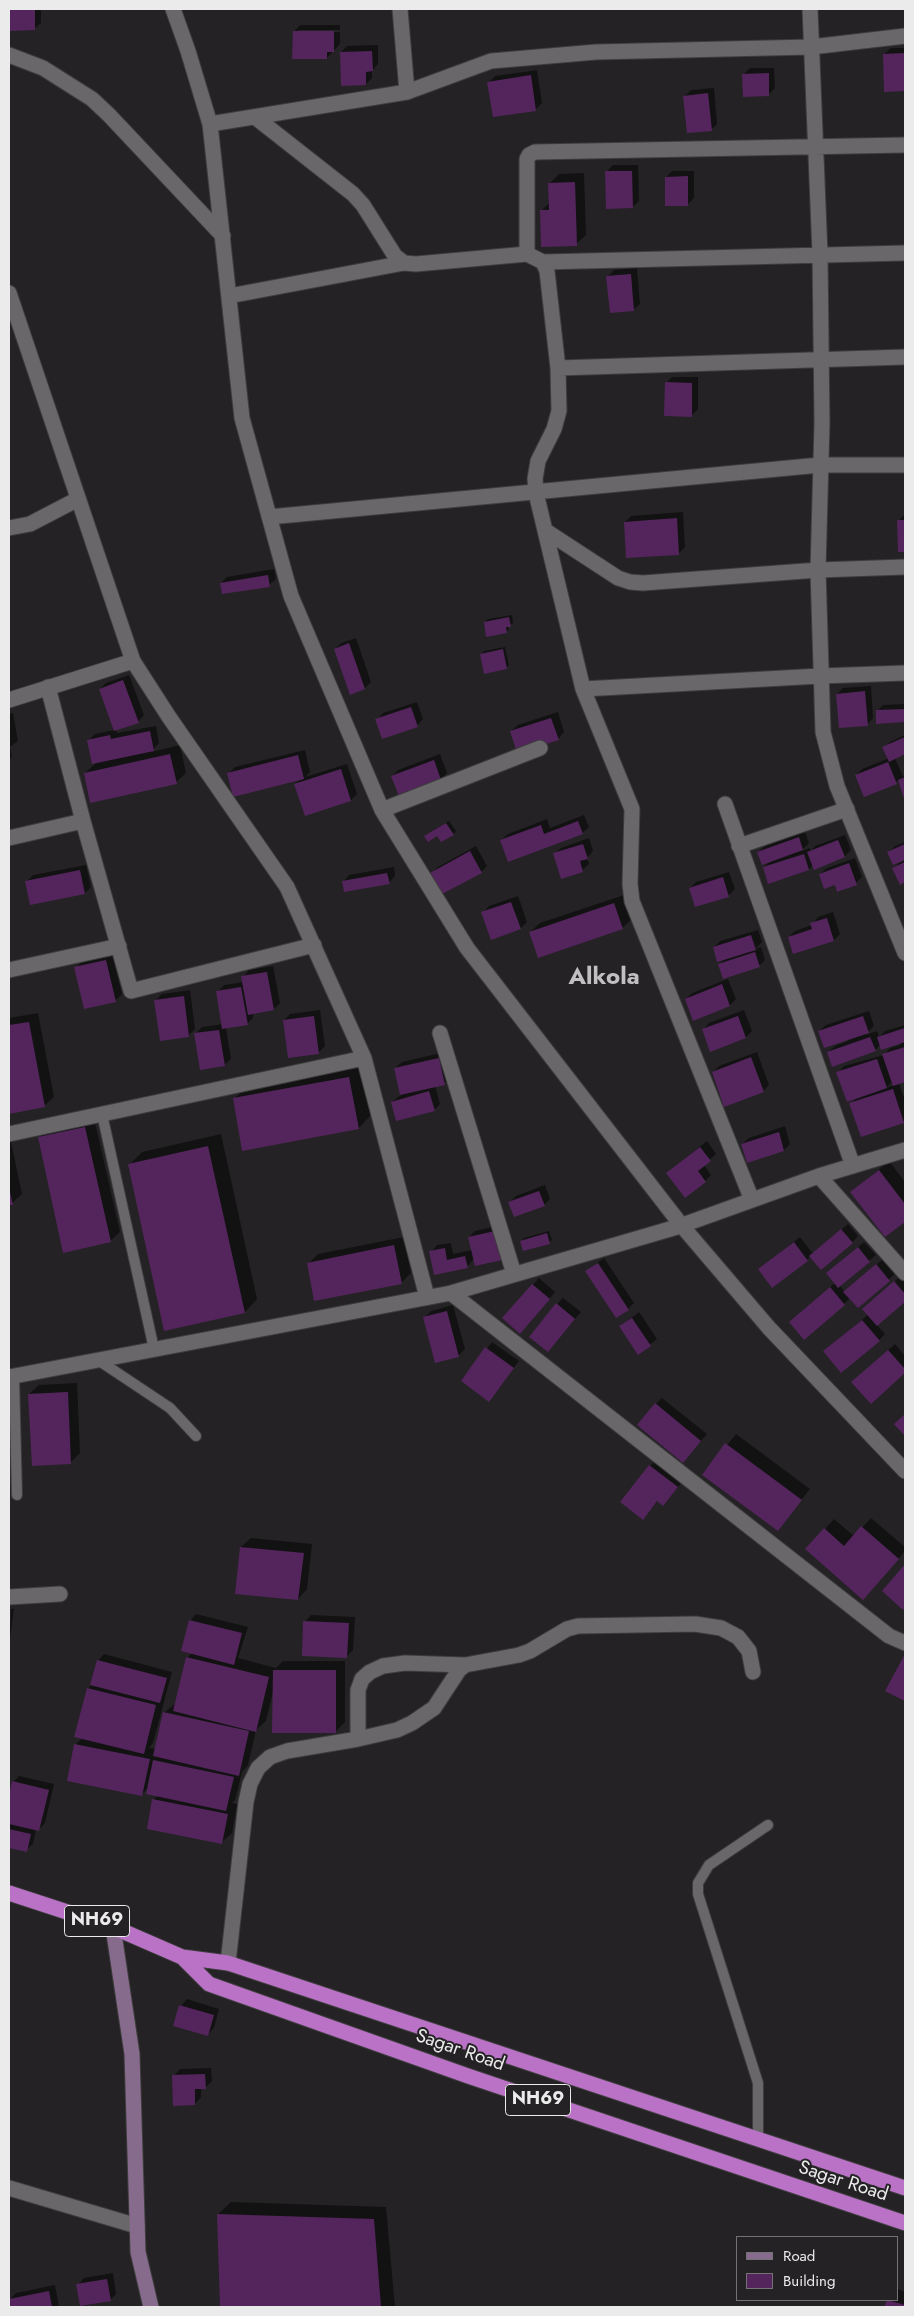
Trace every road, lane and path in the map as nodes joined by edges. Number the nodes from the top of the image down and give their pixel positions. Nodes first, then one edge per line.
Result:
1 (173, 9) edge
2 (400, 9) edge
3 (810, 9) edge
4 (905, 36) edge
5 (811, 47) junction
6 (9, 55) edge
7 (407, 92) junction
8 (255, 117) junction
9 (210, 124) junction
10 (905, 145) edge
11 (816, 148) junction
12 (223, 236) junction
13 (905, 253) edge
14 (527, 254) junction
15 (820, 254) junction
16 (543, 262) junction
17 (404, 263) junction
18 (229, 296) junction
19 (10, 301) edge
20 (905, 357) edge
21 (821, 361) junction
22 (558, 368) junction
23 (820, 465) junction
24 (905, 465) edge
25 (536, 493) junction
26 (78, 499) junction
27 (269, 517) junction
28 (9, 528) edge
29 (546, 531) junction
30 (905, 567) edge
31 (818, 570) junction
32 (133, 661) junction
33 (905, 673) edge
34 (820, 676) junction
35 (48, 687) junction
36 (583, 689) junction
37 (9, 700) edge
38 (540, 748) dead end
39 (725, 804) dead end
40 (847, 809) junction
41 (382, 810) junction
42 (83, 821) junction
43 (9, 838) edge
44 (739, 846) junction
45 (314, 945) junction
46 (119, 946) junction
47 (905, 953) edge
48 (9, 970) edge
49 (440, 1033) dead end
50 (364, 1058) junction
51 (102, 1114) junction
52 (9, 1134) edge
53 (905, 1150) edge
54 (853, 1166) junction
55 (819, 1176) junction
56 (752, 1200) junction
57 (682, 1226) junction
58 (905, 1273) edge
59 (514, 1274) junction
60 (451, 1292) junction
61 (427, 1297) junction
62 (154, 1349) junction
63 (98, 1360) junction
64 (11, 1376) edge
65 (196, 1436) dead end
66 (905, 1471) edge
67 (17, 1495) dead end
68 (60, 1594) dead end
69 (9, 1597) edge
70 (905, 1643) edge
71 (465, 1665) junction
72 (753, 1672) dead end
73 (358, 1739) junction
74 (768, 1825) dead end
75 (9, 1893) edge
76 (113, 1927) junction
77 (182, 1957) junction
78 (228, 1963) junction
79 (758, 2140) junction
80 (9, 2188) edge
81 (905, 2188) edge
82 (905, 2223) edge
83 (138, 2226) junction
84 (151, 2307) edge

1 - 9 street
2 - 7 street
3 - 5 street
4 - 5 street
5 - 7 street
5 - 11 street
6 - 12 street
7 - 8 street
8 - 9 street
8 - 17 street
9 - 12 street
10 - 11 street
11 - 14 street
11 - 15 street
12 - 18 street
13 - 15 street
14 - 16 street
14 - 17 street
15 - 16 street
15 - 21 street
16 - 22 street
17 - 18 street
18 - 27 street
19 - 26 street
20 - 21 street
21 - 22 street
21 - 23 street
22 - 25 street
23 - 24 street
23 - 25 street
23 - 31 street
25 - 27 street
25 - 29 street
26 - 28 street
26 - 32 street
27 - 41 street
29 - 31 street
29 - 36 street
30 - 31 street
31 - 34 street
32 - 35 street
32 - 45 street
33 - 34 street
34 - 36 street
34 - 40 street
35 - 37 street
35 - 42 street
36 - 56 street
38 - 41 street
39 - 44 street
40 - 44 street
40 - 47 street
41 - 57 street
42 - 43 street
42 - 46 street
44 - 54 street
45 - 46 street
45 - 50 street
46 - 48 street
49 - 59 street
50 - 51 street
50 - 61 street
51 - 52 street
51 - 62 lane
53 - 54 street
54 - 55 street
55 - 56 street
55 - 58 street
56 - 57 street
57 - 59 street
57 - 66 street
59 - 60 street
60 - 61 street
60 - 70 street
61 - 62 street
62 - 63 street
63 - 64 street
63 - 65 lane
64 - 67 lane
68 - 69 street
71 - 72 street
71 - 73 street
71 - 73 street
73 - 78 street
74 - 79 lane
75 - 76 highway, Sagar Road / NH69
76 - 77 highway, Sagar Road / NH69
76 - 83 main road
77 - 78 highway, Sagar Road / NH69
77 - 82 highway, Sagar Road / NH69
78 - 79 highway, Sagar Road / NH69
79 - 81 highway, Sagar Road / NH69
80 - 83 street
83 - 84 main road

